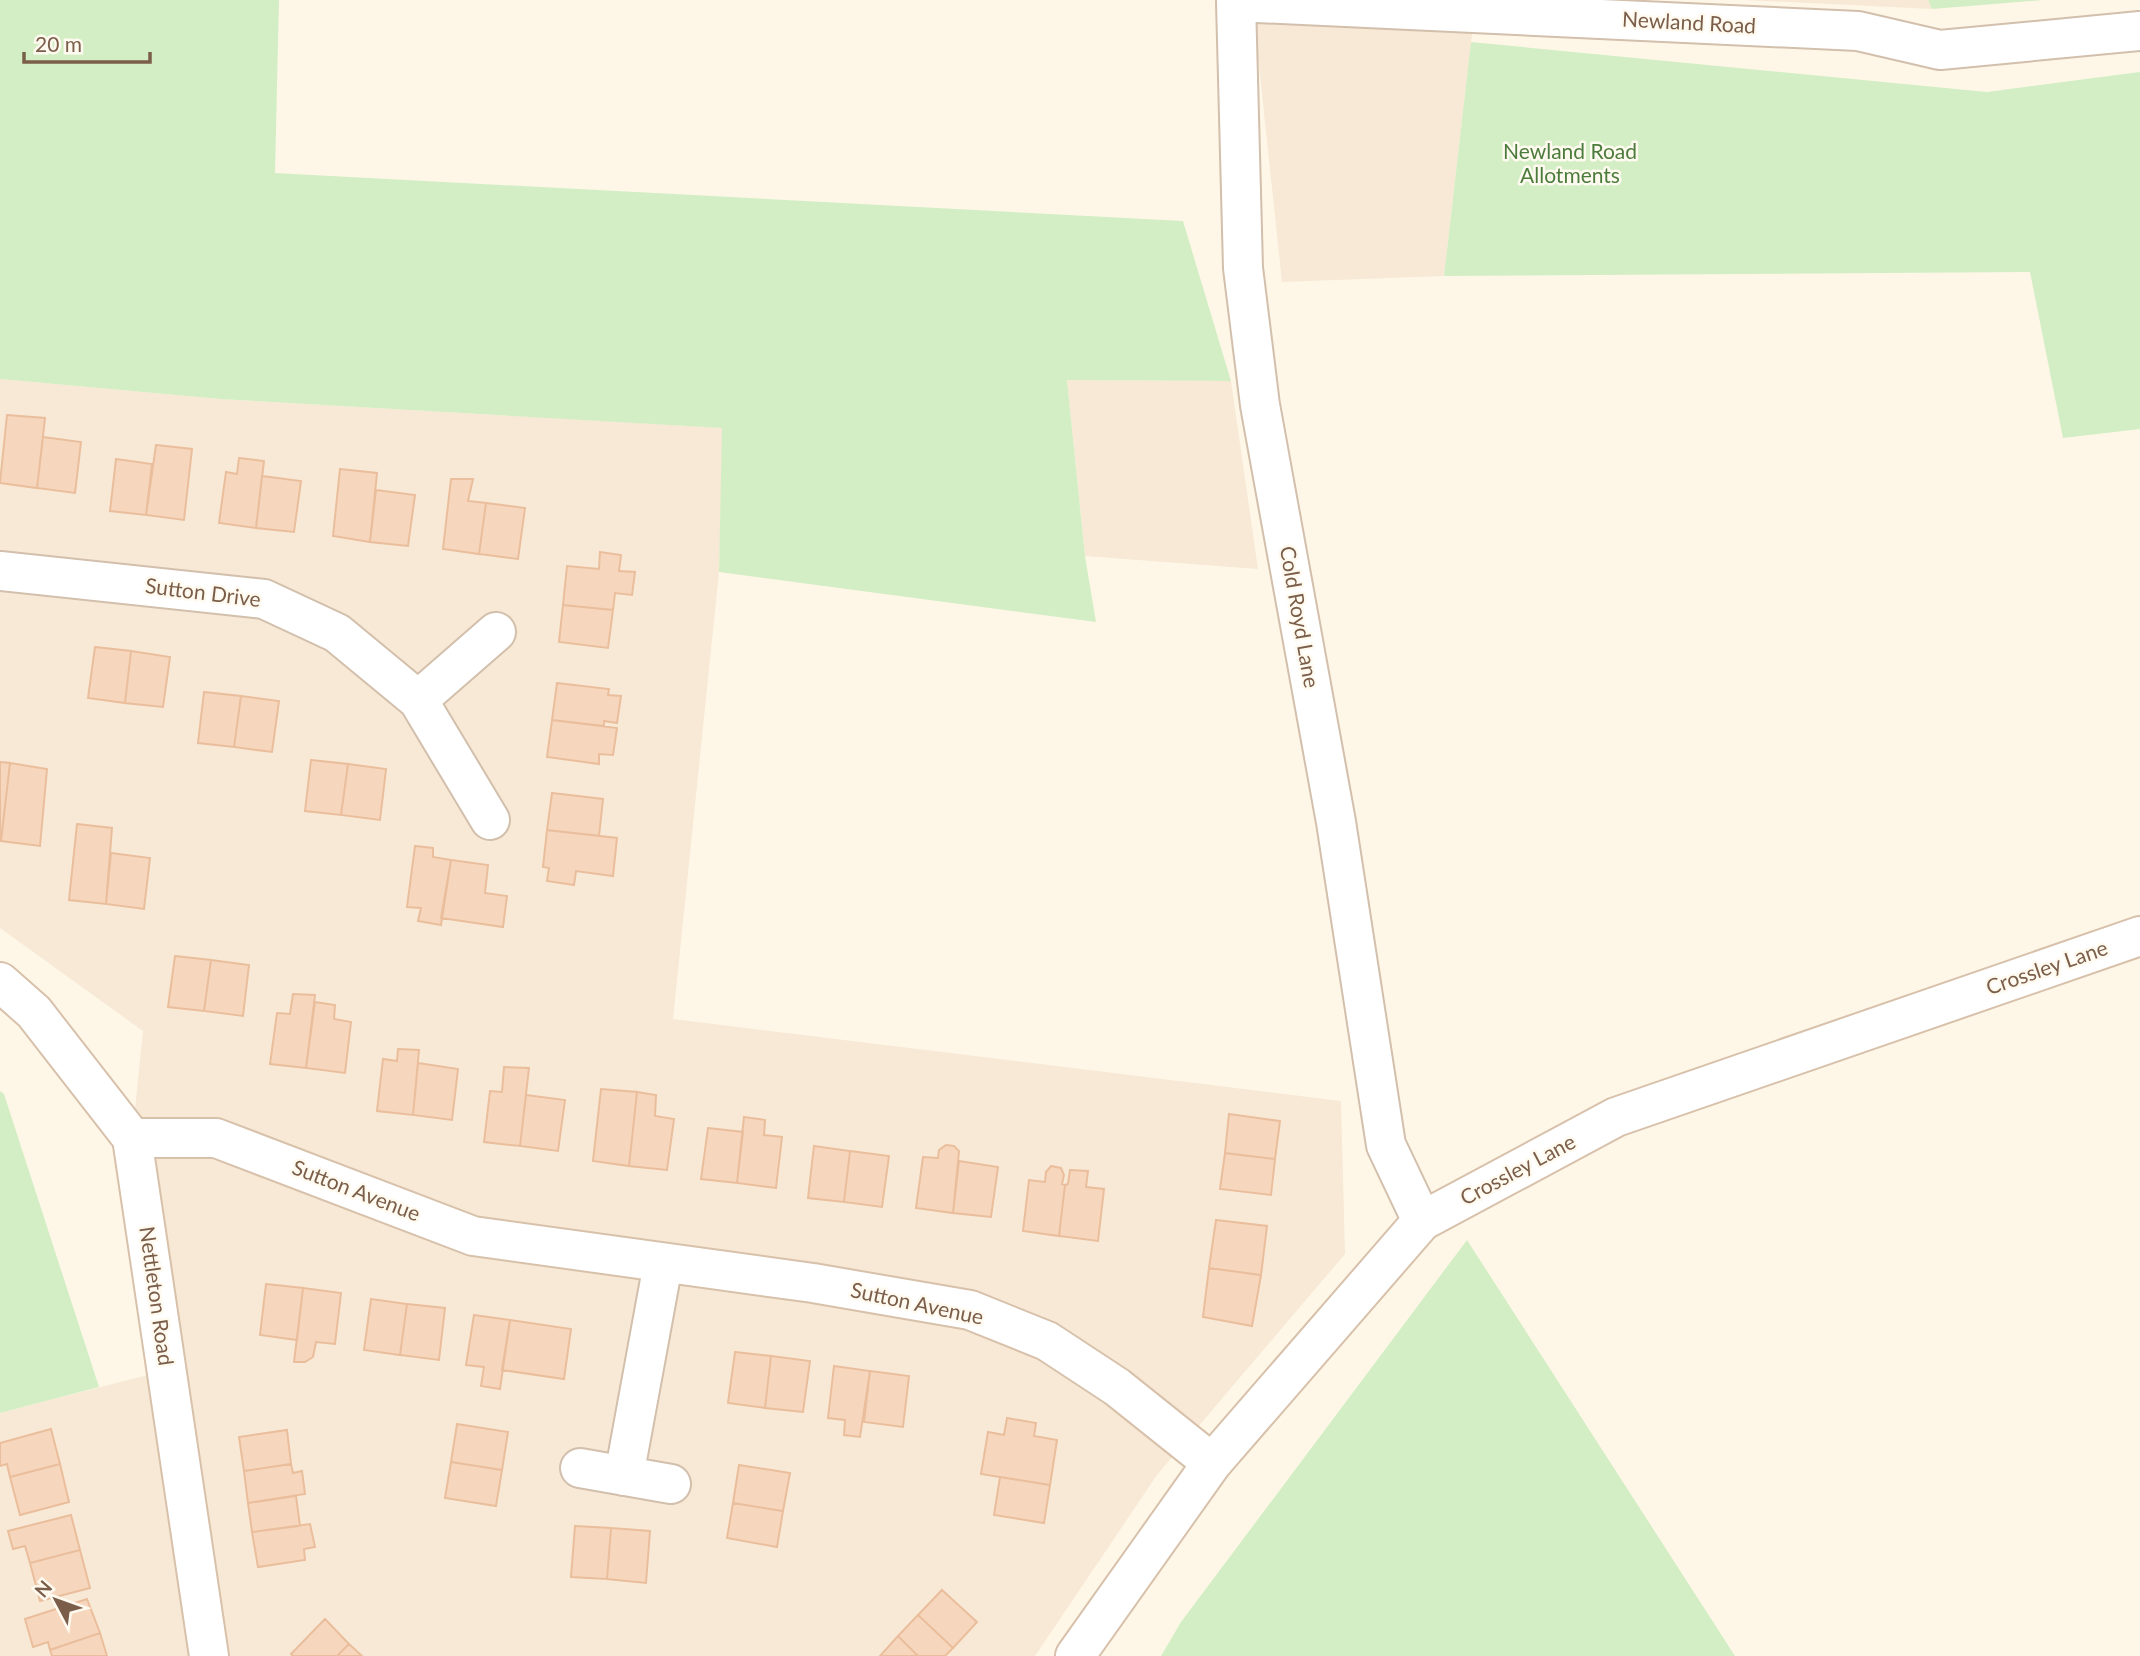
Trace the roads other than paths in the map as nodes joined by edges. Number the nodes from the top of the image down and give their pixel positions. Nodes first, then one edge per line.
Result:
1 (1236, 2) joint
2 (2140, 31) edge
3 (0, 571) edge
4 (496, 632) dead end
5 (418, 700) junction
6 (490, 820) dead end
7 (2140, 936) edge
8 (0, 982) edge
9 (132, 1138) junction
10 (1422, 1221) junction
11 (663, 1264) junction
12 (1212, 1462) junction
13 (580, 1468) dead end
14 (624, 1476) junction
15 (671, 1484) dead end
16 (209, 1656) edge
17 (1075, 1656) edge

1 - 2 street, Newland Road
1 - 10 street, Cold Royd Lane
3 - 5 street, Sutton Drive
4 - 5 street
5 - 6 street, Sutton Drive
7 - 10 street, Crossley Lane
8 - 9 street, Nettleton Road
9 - 11 street, Sutton Avenue
9 - 16 street, Nettleton Road
10 - 12 street, Crossley Lane
11 - 12 street, Sutton Avenue
11 - 14 street
12 - 17 street, Crossley Lane
13 - 14 street
14 - 15 street

